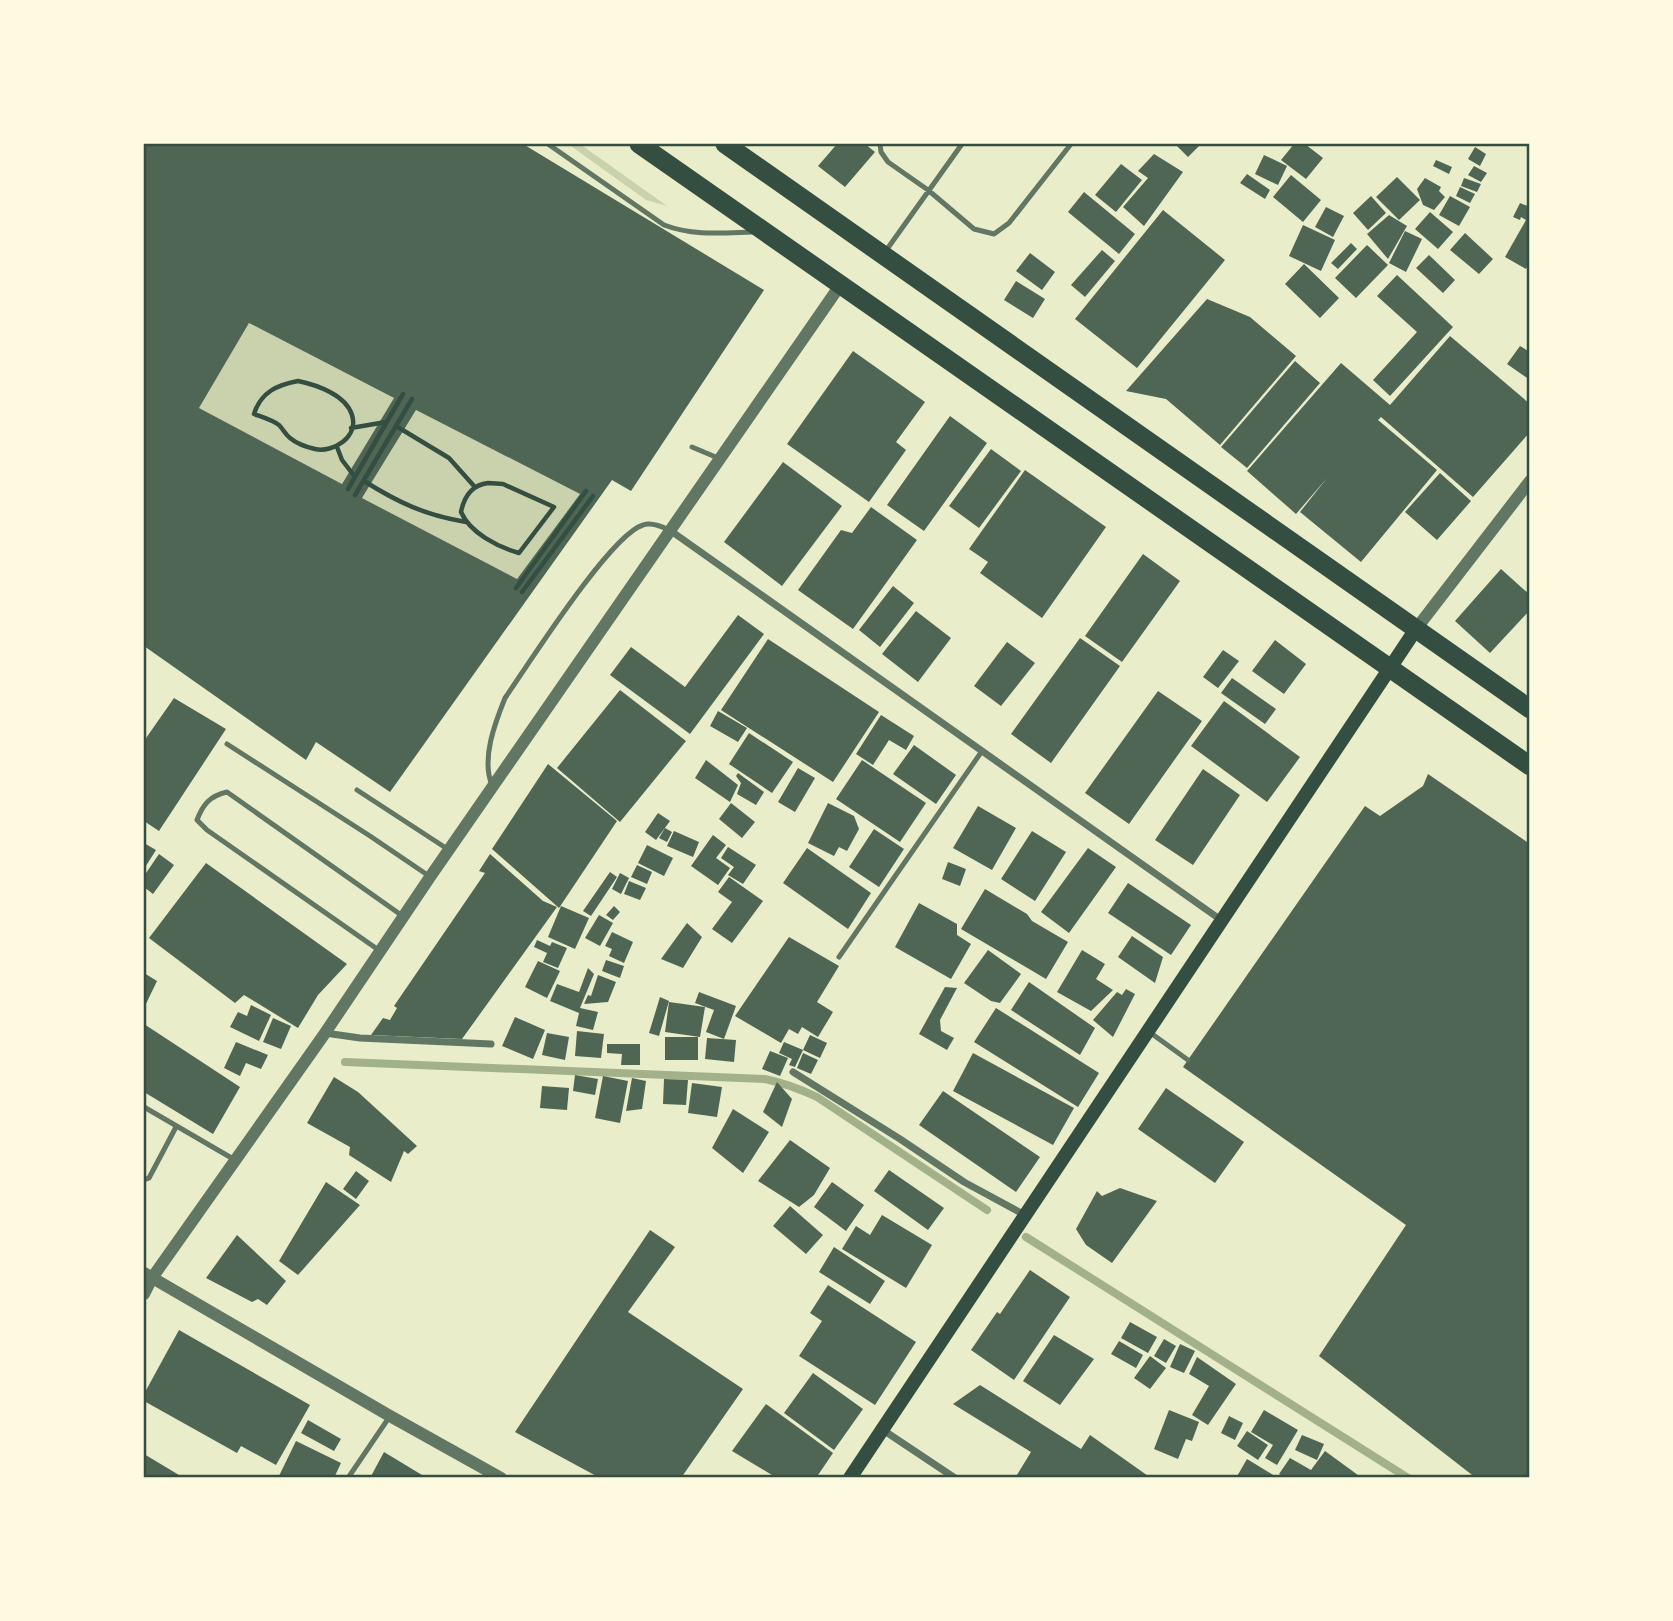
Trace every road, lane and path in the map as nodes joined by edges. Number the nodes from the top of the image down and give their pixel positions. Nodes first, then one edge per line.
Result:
1 (548, 144) edge
2 (639, 144) edge
3 (725, 144) edge
4 (880, 144) edge
5 (962, 144) edge
6 (1071, 144) edge
7 (928, 190) junction
8 (765, 231) junction
9 (883, 254) junction
10 (841, 284) junction
11 (403, 394) dead end
12 (412, 399) dead end
13 (387, 422) junction
14 (396, 426) junction
15 (351, 428) junction
16 (337, 447) junction
17 (692, 447) dead end
18 (721, 459) junction
19 (355, 477) junction
20 (364, 481) junction
21 (1530, 481) edge
22 (474, 486) junction
23 (348, 489) dead end
24 (586, 491) dead end
25 (355, 495) dead end
26 (593, 496) dead end
27 (467, 522) junction
28 (671, 531) junction
29 (516, 588) dead end
30 (522, 592) dead end
31 (1416, 629) junction
32 (1390, 668) junction
33 (1530, 709) edge
34 (227, 744) dead end
35 (982, 751) junction
36 (1530, 766) edge
37 (493, 786) junction
38 (357, 790) dead end
39 (449, 850) junction
40 (430, 877) junction
41 (404, 917) junction
42 (1222, 920) junction
43 (380, 951) junction
44 (839, 957) dead end
45 (1148, 1031) junction
46 (325, 1032) junction
47 (491, 1044) dead end
48 (1188, 1060) dead end
49 (793, 1072) dead end
50 (144, 1107) edge
51 (176, 1127) junction
52 (235, 1160) junction
53 (144, 1180) edge
54 (1026, 1215) junction
55 (148, 1275) edge
56 (144, 1294) edge
57 (390, 1416) junction
58 (882, 1429) junction
59 (348, 1478) edge
60 (501, 1478) edge
61 (850, 1478) edge
62 (956, 1478) edge

1 - 8 lane
2 - 8 highway
3 - 9 highway
4 - 7 lane
5 - 7 lane
6 - 7 lane
7 - 9 lane
8 - 10 highway
9 - 31 highway
10 - 18 street
10 - 32 highway
11 - 13 path
12 - 14 path
13 - 15 path
13 - 19 path
14 - 20 path
14 - 22 path
15 - 16 path
15 - 16 path
16 - 19 path
17 - 18 lane
18 - 28 street
19 - 23 path
20 - 25 path
20 - 27 path
21 - 31 street
22 - 27 path
22 - 27 path
24 - 29 path
26 - 30 path
28 - 35 street
28 - 37 street
28 - 37 lane
31 - 32 main road
31 - 33 highway
32 - 36 highway
32 - 42 main road
34 - 40 lane
35 - 42 street
35 - 44 lane
37 - 39 street
38 - 39 lane
39 - 40 street
40 - 41 street
41 - 43 street
41 - 43 lane
42 - 45 main road
43 - 46 street
45 - 48 lane
45 - 54 main road
46 - 47 street
46 - 52 street
49 - 54 street
50 - 51 lane
51 - 52 lane
51 - 53 lane
52 - 55 street
54 - 58 main road
55 - 56 street
55 - 57 street
57 - 59 lane
57 - 60 street
58 - 61 main road
58 - 62 street

